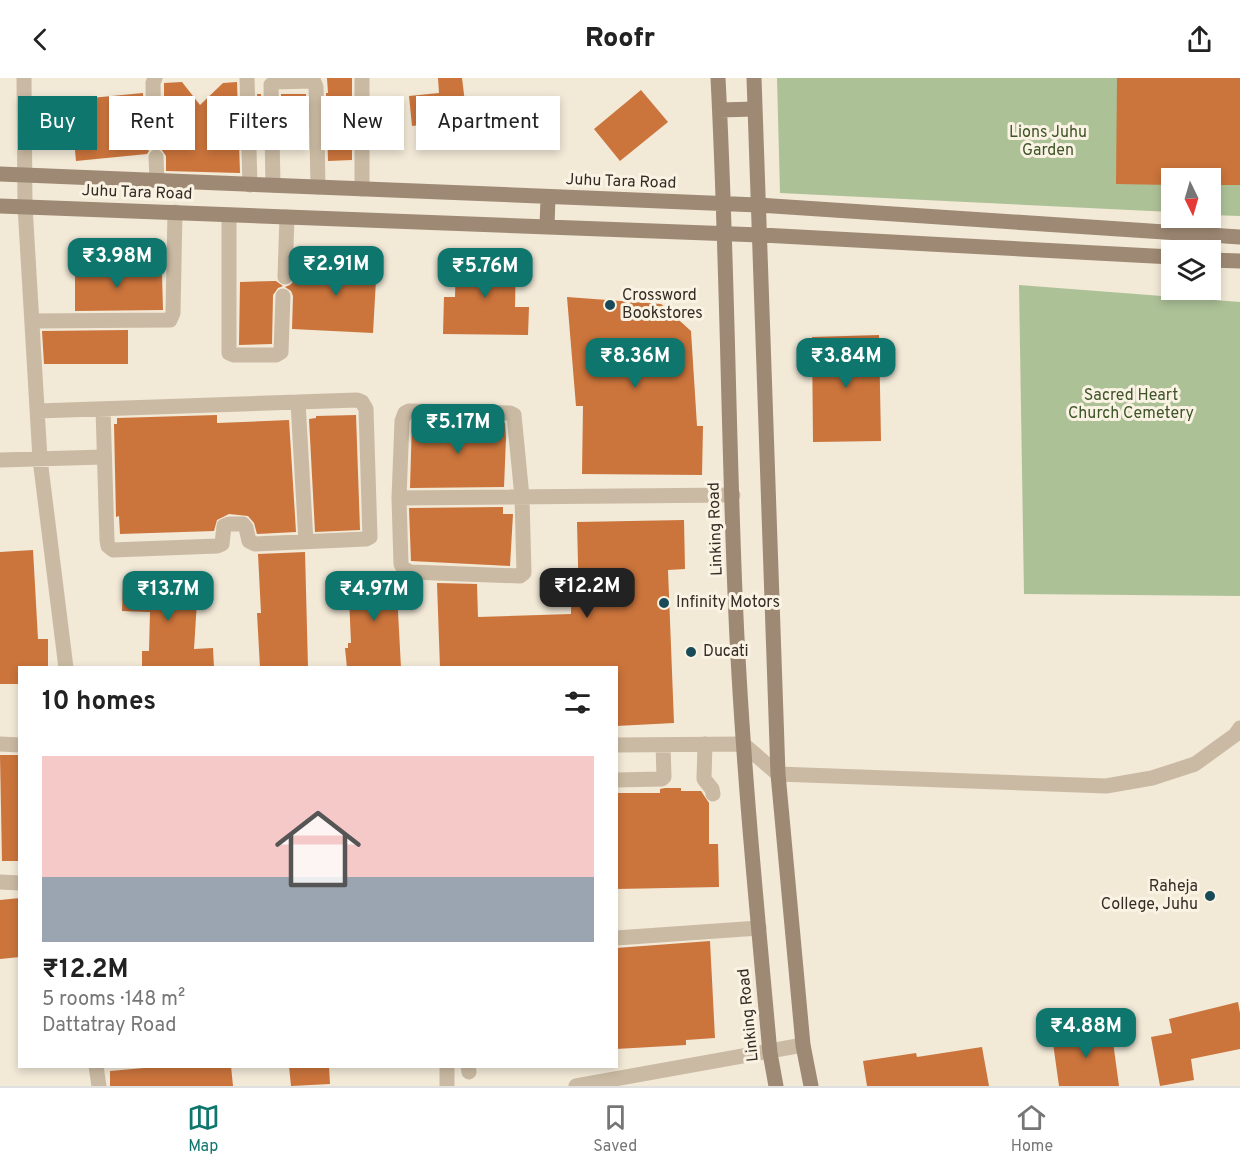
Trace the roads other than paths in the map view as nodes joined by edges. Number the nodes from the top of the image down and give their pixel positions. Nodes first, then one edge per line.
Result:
1 (24, 78) edge
2 (155, 78) edge
3 (247, 78) edge
4 (324, 78) edge
5 (362, 78) edge
6 (718, 78) edge
7 (754, 78) edge
8 (755, 109) junction
9 (720, 110) junction
10 (0, 174) edge
11 (24, 175) junction
12 (157, 181) junction
13 (250, 184) junction
14 (273, 185) junction
15 (321, 187) junction
16 (362, 189) junction
17 (548, 197) junction
18 (724, 204) junction
19 (0, 206) edge
20 (25, 206) junction
21 (758, 206) junction
22 (175, 212) junction
23 (229, 215) junction
24 (287, 217) junction
25 (547, 227) junction
26 (725, 235) junction
27 (760, 235) junction
28 (1240, 237) edge
29 (1161, 257) edge
30 (1221, 260) edge
31 (1240, 261) edge
32 (285, 277) dead end
33 (283, 297) dead end
34 (32, 321) junction
35 (298, 402) junction
36 (103, 409) junction
37 (39, 411) junction
38 (104, 457) junction
39 (40, 459) junction
40 (0, 460) edge
41 (733, 495) junction
42 (522, 497) junction
43 (399, 498) junction
44 (306, 542) junction
45 (66, 666) edge
46 (1240, 728) edge
47 (0, 744) edge
48 (705, 744) junction
49 (743, 744) junction
50 (18, 745) edge
51 (618, 745) edge
52 (663, 745) junction
53 (778, 774) junction
54 (618, 780) edge
55 (713, 794) dead end
56 (0, 882) edge
57 (18, 883) edge
58 (759, 928) junction
59 (618, 938) edge
60 (803, 1045) junction
61 (770, 1053) junction
62 (96, 1068) edge
63 (447, 1068) edge
64 (592, 1068) edge
65 (614, 1082) edge
66 (592, 1083) junction
67 (99, 1086) edge
68 (447, 1086) edge
69 (576, 1086) edge
70 (776, 1086) edge
71 (811, 1086) edge

1 - 11 street
2 - 12 street
3 - 13 street
4 - 15 street
5 - 16 street
6 - 9 main road, Linking Road
7 - 8 main road
8 - 9 main road
8 - 21 main road
9 - 18 main road, Linking Road
10 - 11 main road, Juhu Tara Road
11 - 12 main road, Juhu Tara Road
11 - 20 street
12 - 13 main road, Juhu Tara Road
13 - 14 main road, Juhu Tara Road
14 - 15 main road, Juhu Tara Road
14 - 15 street
15 - 16 main road, Juhu Tara Road
16 - 17 main road, Juhu Tara Road
17 - 18 main road, Juhu Tara Road
17 - 25 main road
18 - 21 main road, Juhu Tara Road
18 - 26 main road, Linking Road
19 - 20 main road, Juhu Tara Road
20 - 22 main road, Juhu Tara Road
20 - 34 street
21 - 27 main road
21 - 28 main road, Juhu Tara Road
22 - 23 main road, Juhu Tara Road
22 - 34 street
23 - 24 main road, Juhu Tara Road
23 - 33 street
24 - 25 main road, Juhu Tara Road
24 - 32 street
25 - 26 main road, Juhu Tara Road
26 - 27 main road, Juhu Tara Road
26 - 41 main road, Linking Road
27 - 29 main road, Juhu Tara Road
27 - 53 main road
30 - 31 main road
34 - 37 street
35 - 36 street
35 - 44 street
35 - 44 street
36 - 37 street
36 - 38 street
37 - 39 street
38 - 39 street
38 - 44 street
39 - 40 street
39 - 45 street
41 - 42 street
41 - 49 main road, Linking Road
42 - 43 street
42 - 43 street
42 - 43 street
46 - 53 street
47 - 50 street
48 - 49 street
48 - 52 street
48 - 55 street
49 - 53 street
49 - 58 main road, Linking Road
51 - 52 street
52 - 54 street
53 - 60 main road
56 - 57 street
58 - 59 street
58 - 61 main road, Linking Road
60 - 61 street
60 - 71 main road
61 - 65 street
61 - 70 main road, Linking Road
62 - 67 street
63 - 68 street
64 - 66 street
65 - 66 street
66 - 69 street

